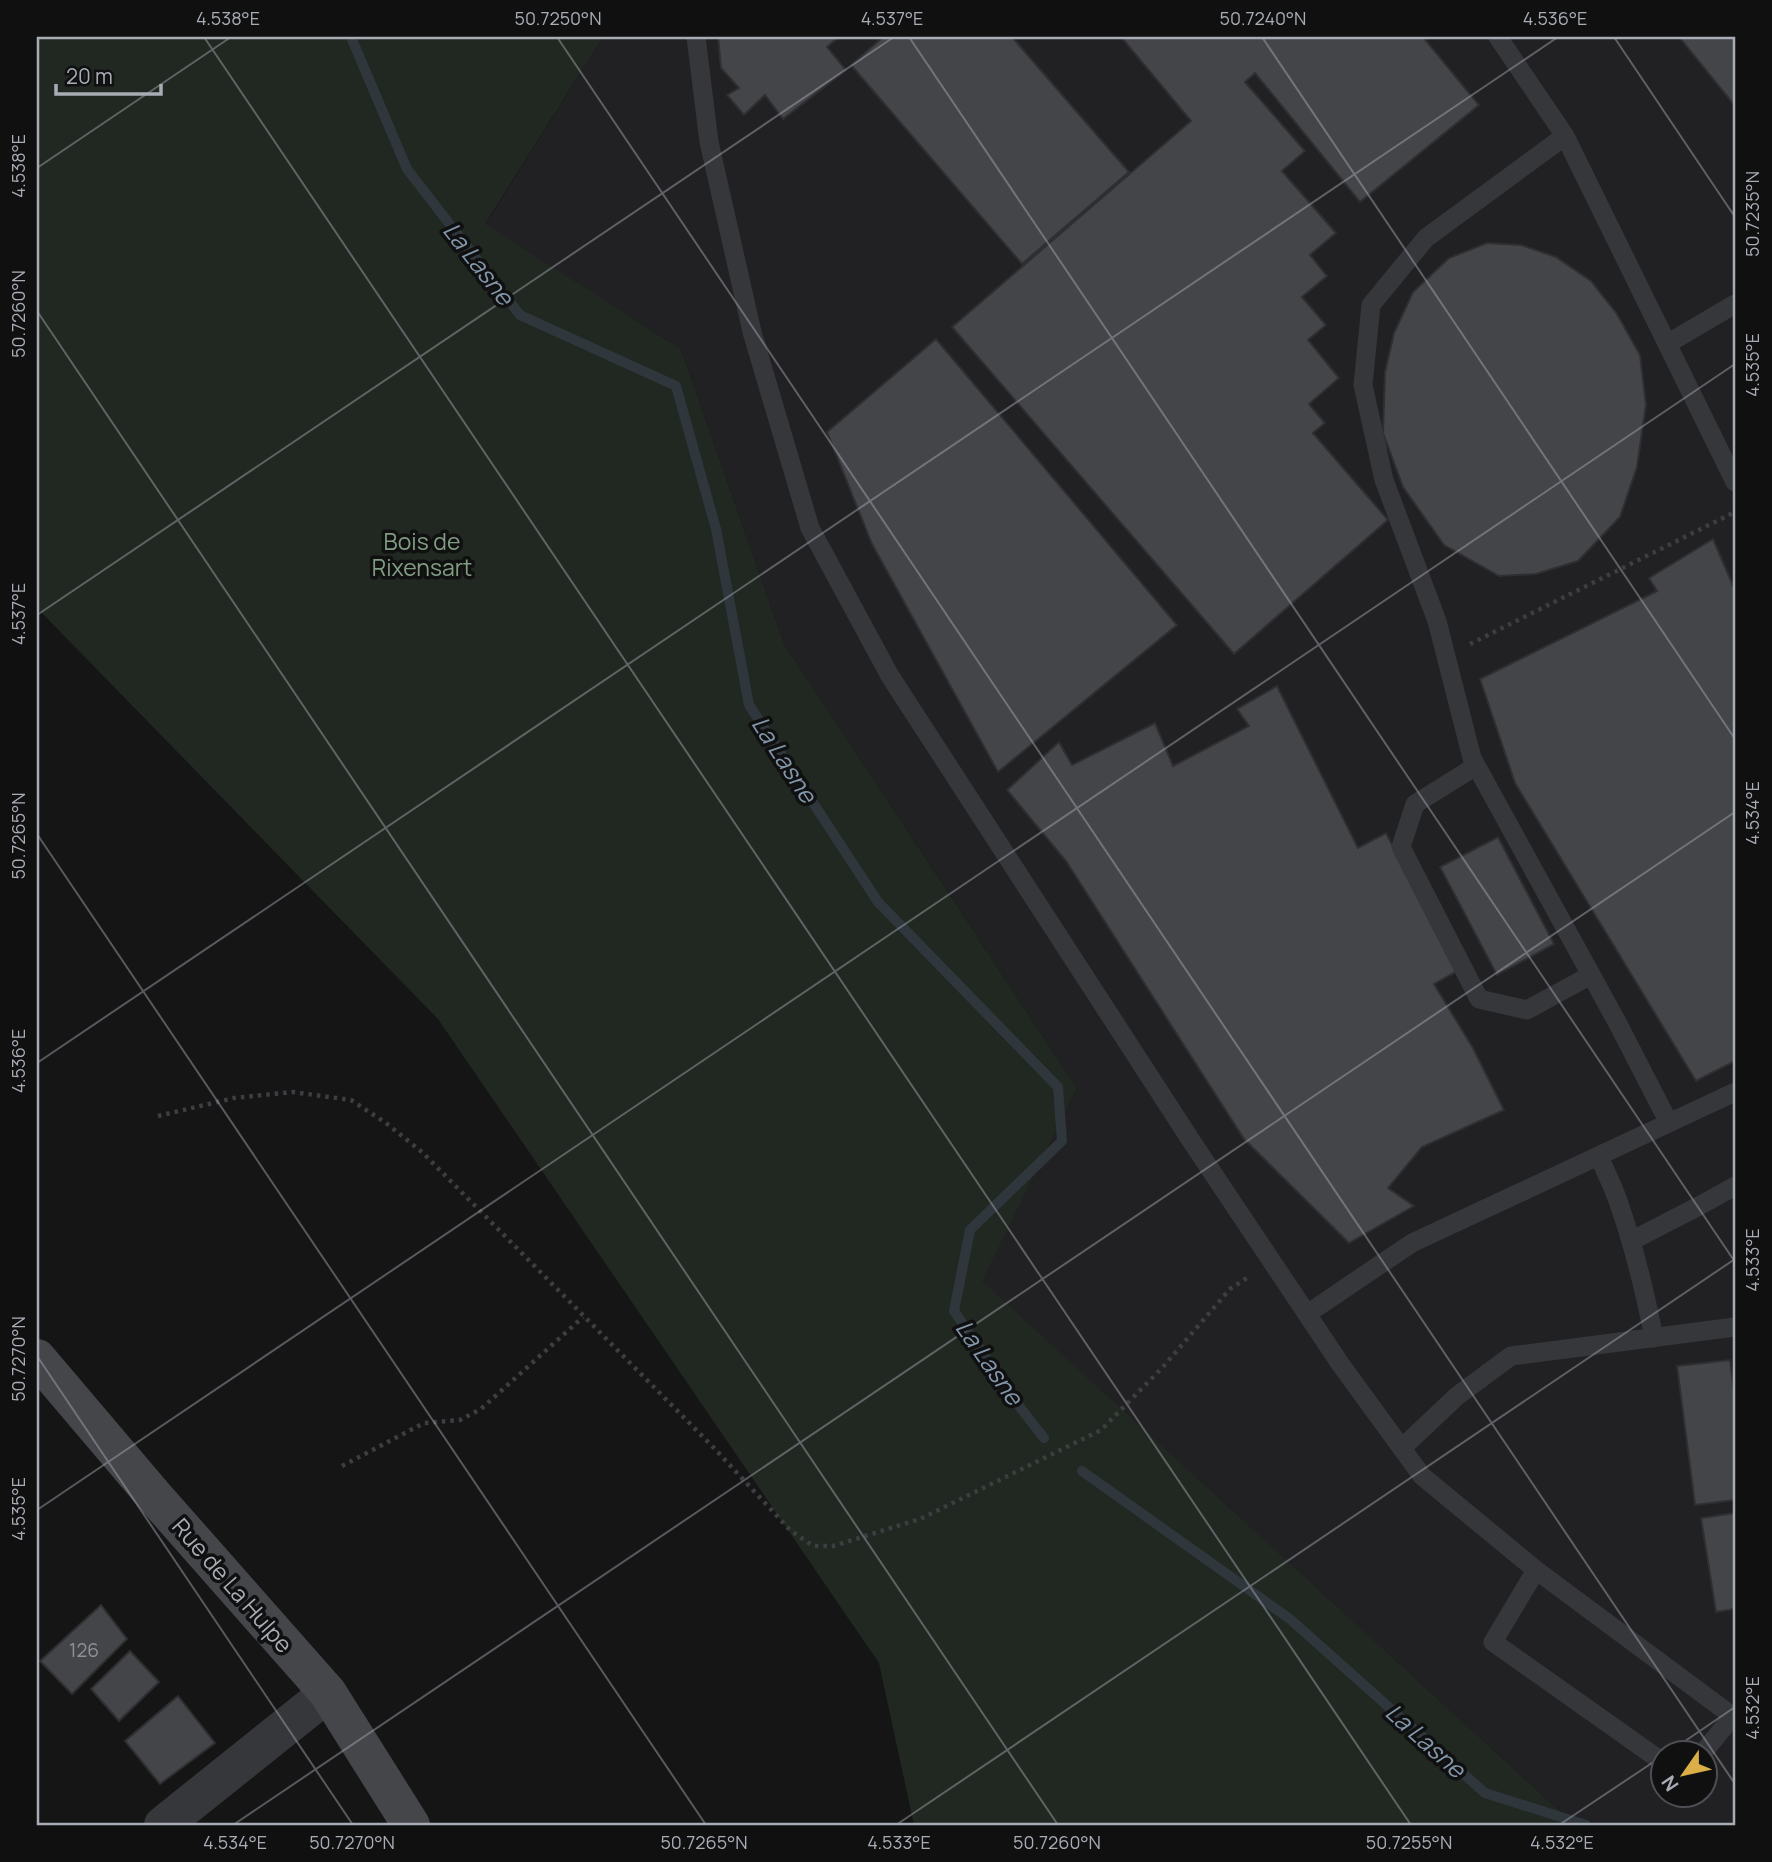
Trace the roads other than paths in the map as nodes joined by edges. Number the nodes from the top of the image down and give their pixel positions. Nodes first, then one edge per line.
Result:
1 (696, 37) edge
2 (1498, 37) edge
3 (1565, 136) junction
4 (1735, 304) edge
5 (1667, 344) junction
6 (1735, 482) edge
7 (1476, 766) junction
8 (1591, 975) junction
9 (1735, 1091) edge
10 (1669, 1123) junction
11 (1599, 1156) junction
12 (1735, 1186) edge
13 (1631, 1241) junction
14 (1307, 1314) junction
15 (1735, 1327) edge
16 (1654, 1338) junction
17 (37, 1358) edge
18 (1402, 1448) junction
19 (1536, 1570) junction
20 (328, 1693) junction
21 (1734, 1717) edge
22 (1714, 1740) edge
23 (1650, 1753) edge
24 (163, 1825) edge
25 (411, 1825) edge

1 - 14 lane
2 - 3 lane
3 - 5 lane
3 - 7 lane
4 - 5 lane
5 - 6 lane
7 - 8 lane
7 - 8 lane
8 - 10 lane
9 - 10 lane
10 - 11 lane
11 - 13 lane
11 - 14 lane
12 - 13 lane
13 - 16 lane
14 - 18 lane
15 - 16 lane
16 - 18 lane
17 - 20 street, Rue de La Hulpe
18 - 19 lane
19 - 21 lane
19 - 23 lane
20 - 24 street
20 - 25 street, Rue de La Hulpe
21 - 22 lane

